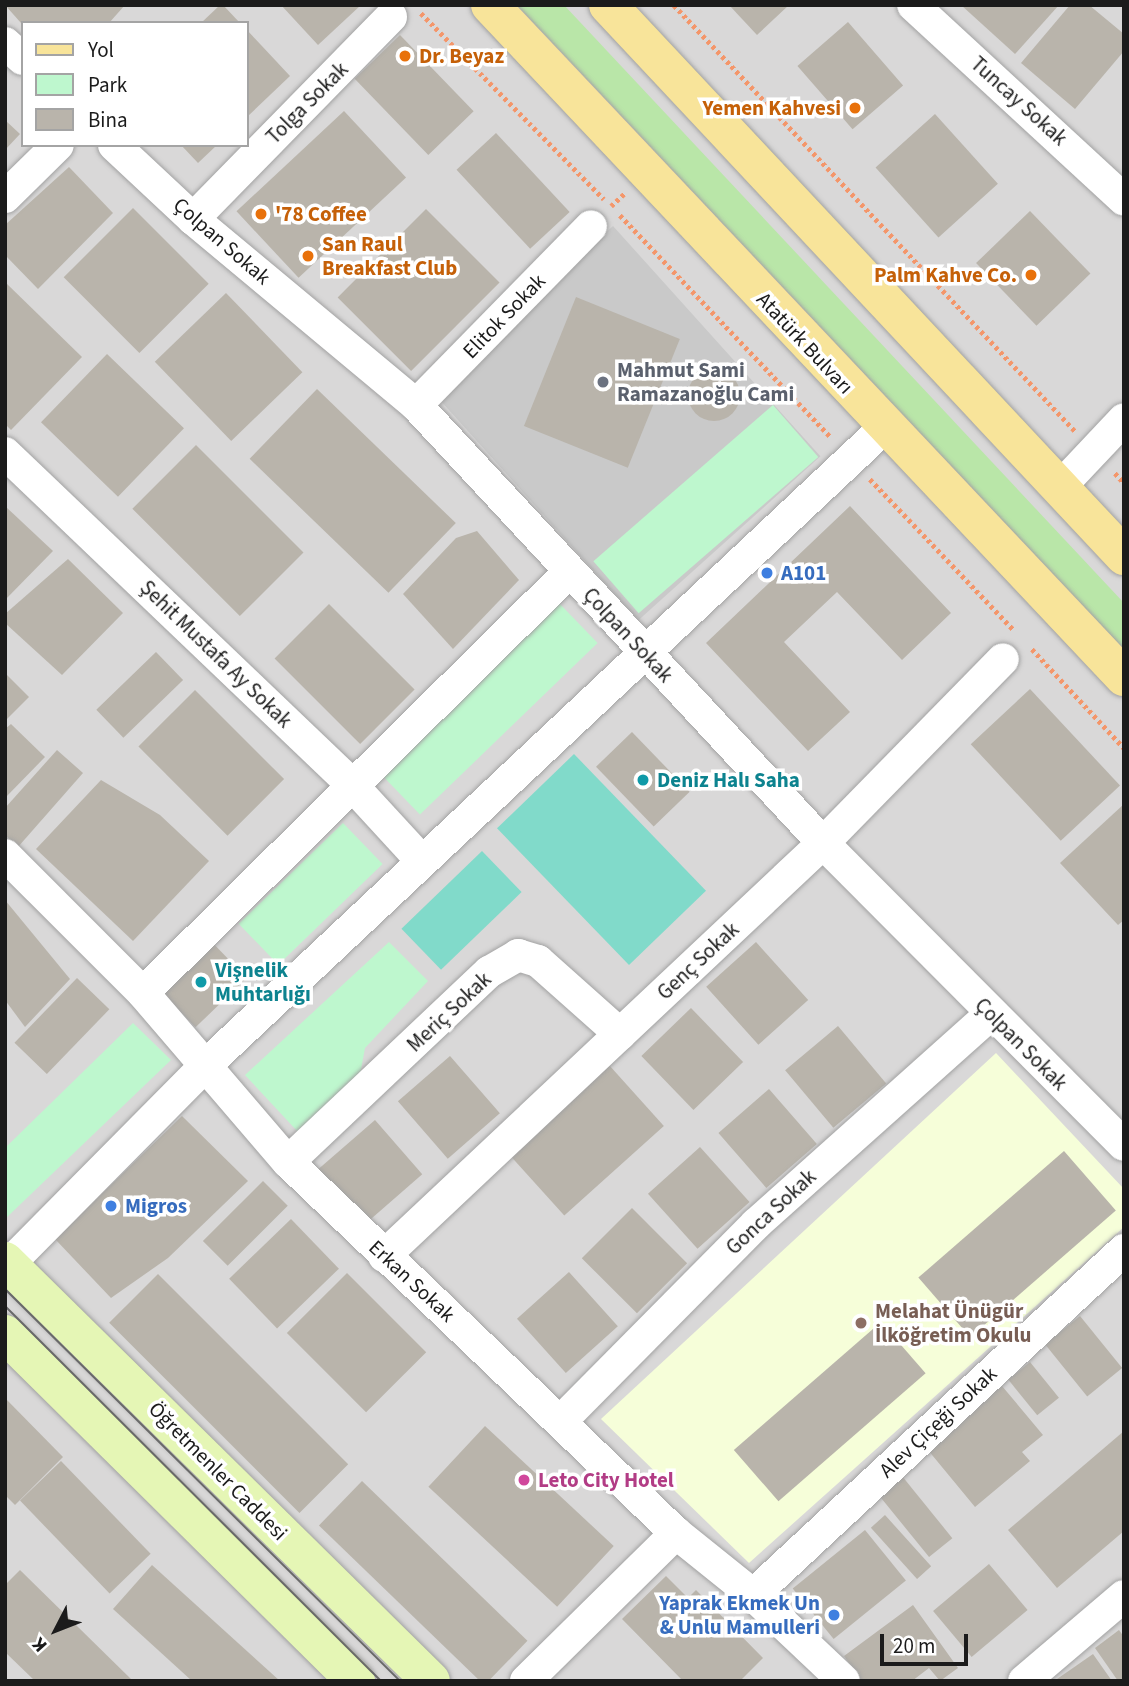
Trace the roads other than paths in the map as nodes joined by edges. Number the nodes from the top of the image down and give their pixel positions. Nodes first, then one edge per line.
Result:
1 (490, 5) edge
2 (608, 5) edge
3 (912, 5) edge
4 (402, 11) edge
5 (5, 43) edge
6 (21, 57) edge
7 (56, 147) edge
8 (116, 147) edge
9 (5, 197) edge
10 (1124, 200) edge
11 (602, 216) road end
12 (193, 219) junction
13 (416, 405) junction
14 (1124, 419) edge
15 (884, 428) junction
16 (5, 453) edge
17 (1060, 487) junction
18 (1124, 556) edge
19 (570, 571) junction
20 (643, 651) junction
21 (1003, 659) dead end
22 (1124, 677) edge
23 (352, 785) junction
24 (823, 843) junction
25 (5, 855) edge
26 (421, 860) junction
27 (143, 993) junction
28 (990, 1015) junction
29 (620, 1034) junction
30 (206, 1065) junction
31 (1124, 1145) edge
32 (288, 1162) junction
33 (1124, 1250) edge
34 (384, 1255) junction
35 (7, 1262) edge
36 (5, 1334) edge
37 (562, 1420) junction
38 (676, 1534) junction
39 (753, 1595) junction
40 (1124, 1596) edge
41 (356, 1681) edge
42 (430, 1681) edge
43 (527, 1681) edge
44 (844, 1681) edge
45 (1024, 1681) edge

1 - 15 main road, Atatürk Bulvarı
2 - 17 main road
3 - 10 street, Tuncay Sokak
4 - 12 street, Tolga Sokak
5 - 6 street
7 - 9 street
8 - 12 street, Çolpan Sokak
11 - 13 street, Elitok Sokak
12 - 13 street, Çolpan Sokak
13 - 19 street, Çolpan Sokak
14 - 17 street
15 - 20 street
15 - 22 main road, Atatürk Bulvarı
16 - 23 street, Şehit Mustafa Ay Sokak
17 - 18 main road
19 - 20 street, Çolpan Sokak
19 - 23 street
20 - 24 street, Çolpan Sokak
20 - 26 street
21 - 24 street, Genç Sokak
23 - 26 street, Şehit Mustafa Ay Sokak
23 - 27 street
24 - 28 street, Çolpan Sokak
24 - 29 street, Genç Sokak
25 - 27 street, Erkan Sokak
26 - 30 street
27 - 30 street, Erkan Sokak
28 - 31 street, Çolpan Sokak
28 - 37 street, Gonca Sokak
29 - 32 street, Meriç Sokak
29 - 34 street, Genç Sokak
30 - 32 street, Erkan Sokak
30 - 35 street
32 - 34 street, Erkan Sokak
33 - 39 street, Alev Çiçeği Sokak
34 - 37 street, Erkan Sokak
35 - 42 main road, Öğretmenler Caddesi
36 - 41 main road
37 - 38 street, Erkan Sokak
38 - 39 street, Erkan Sokak
38 - 43 street
39 - 44 street, Erkan Sokak
40 - 45 street

